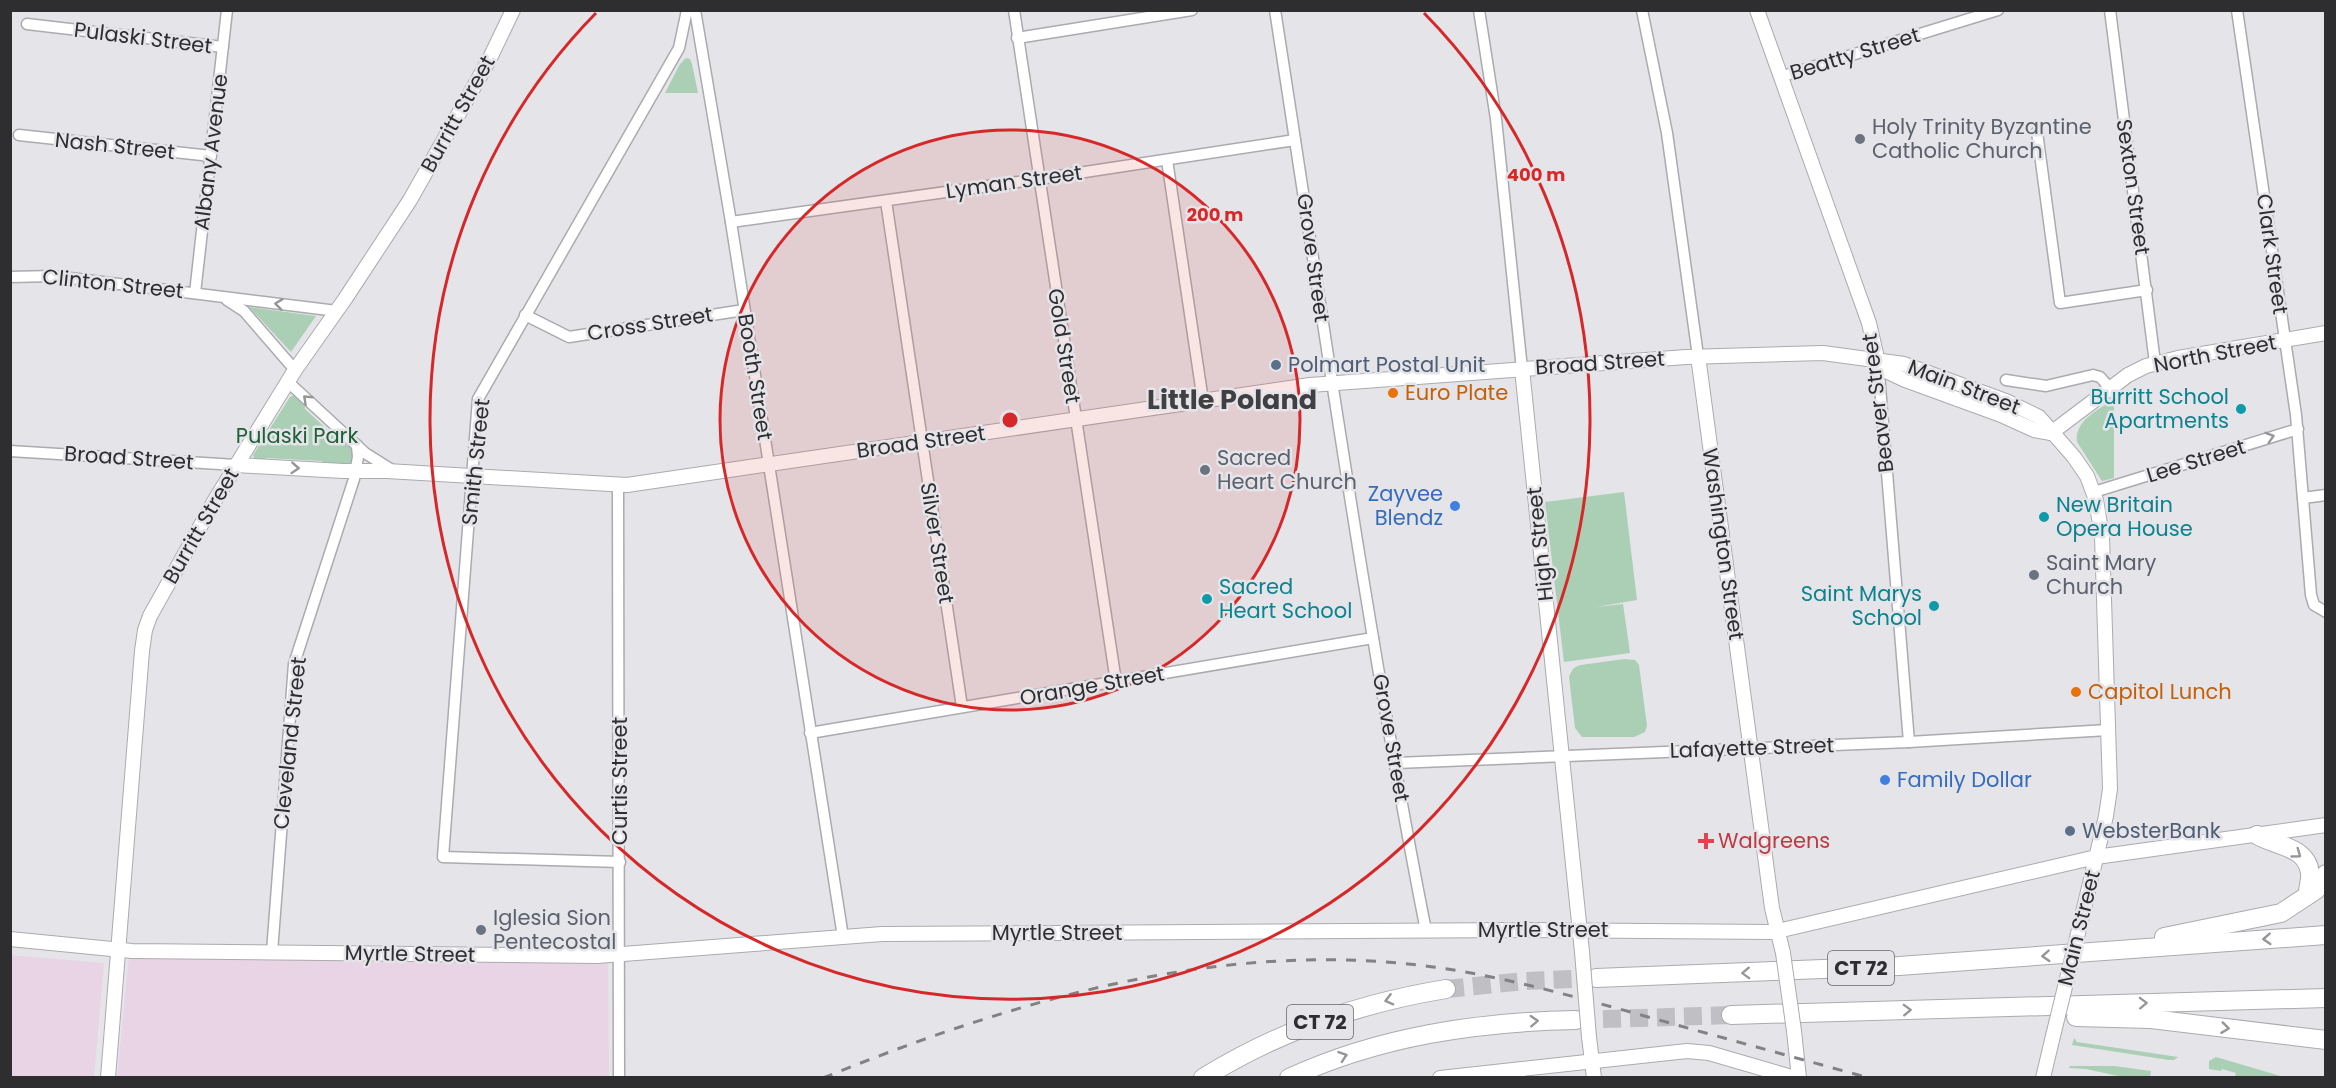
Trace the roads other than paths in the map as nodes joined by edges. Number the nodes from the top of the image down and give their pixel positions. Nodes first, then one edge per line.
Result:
1 (227, 10) edge
2 (513, 10) edge
3 (687, 10) edge
4 (695, 10) edge
5 (1014, 10) edge
6 (1192, 10) edge
7 (1275, 10) edge
8 (1479, 10) edge
9 (1642, 10) edge
10 (1757, 10) edge
11 (1998, 10) edge
12 (2109, 10) edge
13 (2237, 10) edge
14 (1149, 14) edge
15 (27, 24) dead end
16 (1017, 38) junction
17 (223, 47) junction
18 (1780, 77) junction
19 (2037, 132) dead end
20 (19, 135) dead end
21 (1295, 140) junction
22 (211, 156) junction
23 (1167, 159) junction
24 (1039, 179) junction
25 (886, 201) junction
26 (731, 222) junction
27 (10, 277) edge
28 (2147, 290) junction
29 (195, 293) junction
30 (215, 296) junction
31 (744, 310) junction
32 (337, 311) junction
33 (525, 315) junction
34 (2325, 333) edge
35 (2285, 340) junction
36 (1698, 357) junction
37 (1878, 362) junction
38 (2155, 363) junction
39 (1522, 369) junction
40 (291, 375) junction
41 (2006, 380) dead end
42 (1331, 383) junction
43 (2110, 388) junction
44 (1203, 401) junction
45 (1075, 420) junction
46 (2298, 429) junction
47 (2051, 433) junction
48 (922, 442) junction
49 (357, 445) junction
50 (10, 451) edge
51 (236, 465) junction
52 (769, 465) junction
53 (356, 471) junction
54 (394, 471) junction
55 (472, 476) junction
56 (618, 485) junction
57 (2094, 492) junction
58 (2325, 495) edge
59 (2303, 498) junction
60 (2325, 612) edge
61 (1373, 638) junction
62 (1116, 682) junction
63 (962, 708) junction
64 (2108, 730) junction
65 (811, 738) junction
66 (1909, 742) junction
67 (1751, 748) junction
68 (1563, 756) junction
69 (1396, 763) junction
70 (2325, 825) edge
71 (2257, 835) junction
72 (2096, 857) junction
73 (620, 862) junction
74 (2325, 874) edge
75 (2308, 893) junction
76 (1580, 930) junction
77 (1426, 931) junction
78 (1778, 932) junction
79 (2325, 935) edge
80 (843, 937) junction
81 (10, 939) edge
82 (118, 950) junction
83 (2125, 950) junction
84 (272, 952) junction
85 (619, 955) junction
86 (1596, 978) tunnel mouth
87 (1446, 989) tunnel mouth
88 (2325, 998) edge
89 (1959, 1008) junction
90 (1731, 1015) tunnel mouth
91 (1576, 1020) tunnel mouth
92 (2325, 1040) edge
93 (1592, 1061) junction
94 (108, 1077) edge
95 (620, 1077) edge
96 (1203, 1077) edge
97 (1289, 1077) edge
98 (1440, 1077) edge
99 (1594, 1077) edge
100 (1797, 1077) edge
101 (2043, 1077) edge

1 - 17 street, Albany Avenue
2 - 32 street, Burritt Street
3 - 33 street, Smith Street
4 - 26 street, Booth Street
5 - 16 street, Gold Street
6 - 14 street
7 - 21 street, Grove Street
8 - 39 street, High Street
9 - 36 street, Washington Street
10 - 18 street, Beaver Street
11 - 18 street, Beatty Street
12 - 28 street, Sexton Street
13 - 35 street, Clark Street
14 - 16 street
15 - 17 street, Pulaski Street
16 - 24 street, Gold Street
17 - 22 street, Albany Avenue
18 - 37 street, Beaver Street
19 - 28 street
20 - 22 street, Nash Street
21 - 23 street, Lyman Street
21 - 42 street, Grove Street
22 - 29 street, Albany Avenue
23 - 24 street, Lyman Street
23 - 44 street
24 - 25 street, Lyman Street
24 - 45 street, Gold Street
25 - 26 street, Lyman Street
25 - 48 street, Silver Street
26 - 31 street, Booth Street
27 - 29 street, Clinton Street
28 - 38 street, Sexton Street
29 - 30 street, Clinton Street
32 -> 30 street, Clinton Street
30 - 40 street, Clinton Street
31 - 33 street, Cross Street
31 - 52 street, Booth Street
32 - 40 street, Burritt Street
33 - 55 street, Smith Street
34 - 35 street, North Street
35 - 38 street, North Street
35 - 46 street, Clark Street
36 - 37 street, Broad Street
36 - 39 street, Broad Street
36 - 67 street, Washington Street
37 - 47 street, Main Street
37 - 66 street, Beaver Street
38 - 43 street, North Street
39 - 42 street, Broad Street
39 - 68 street, High Street
49 -> 40 street, Broad Street
40 - 51 street, Burritt Street
41 - 43 street
42 - 44 street, Broad Street
42 - 61 street, Grove Street
43 - 47 street, North Street
44 - 45 street, Broad Street
45 - 48 street, Broad Street
45 - 62 street, Gold Street
57 -> 46 street, Lee Street
46 - 59 street, Clark Street
47 - 57 street, Main Street
48 - 52 street, Broad Street
48 - 63 street, Silver Street
49 - 53 street
49 - 54 street, Broad Street
50 - 51 street, Broad Street
51 -> 53 street, Broad Street
51 - 82 street, Burritt Street
52 - 56 street, Broad Street
52 - 65 street, Booth Street
53 - 54 street, Broad Street
53 - 84 street, Cleveland Street
54 - 55 street, Broad Street
55 - 56 street, Broad Street
55 - 73 street, Smith Street
56 - 73 street, Curtis Street
57 - 64 street, Main Street
58 - 59 street
59 - 60 street, Clark Street
61 - 62 street, Orange Street
61 - 69 street, Grove Street
62 - 63 street, Orange Street
63 - 65 street, Orange Street
64 - 66 street, Lafayette Street
64 - 72 street, Main Street
65 - 80 street, Booth Street
66 - 67 street, Lafayette Street
67 - 68 street, Lafayette Street
67 - 78 street, Washington Street
68 - 69 street, Lafayette Street
68 - 76 street, High Street
69 - 77 street, Grove Street
70 - 71 street, Myrtle Street
71 - 72 street, Myrtle Street
71 -> 75 highway
72 - 78 street, Myrtle Street
72 - 101 street, Main Street, bridge
73 - 85 street, Curtis Street
74 - 75 highway
75 - 83 highway
76 - 77 street, Myrtle Street
76 - 78 street, Myrtle Street
76 - 93 street, High Street, bridge
77 - 80 street, Myrtle Street
78 - 100 street, Washington Street, bridge
79 -> 83 highway, CT 72
80 - 85 street, Myrtle Street
81 - 82 street, Myrtle Street
82 - 84 street, Myrtle Street
82 - 94 street, Burritt Street
83 -> 86 highway, CT 72
84 - 85 street, Myrtle Street
85 - 95 street, Curtis Street
87 -> 96 highway, CT 72
89 -> 88 highway, CT 72
90 -> 89 highway, CT 72
89 -> 92 highway
97 -> 91 highway, CT 72
93 - 98 street
93 - 99 street, High Street
93 - 100 street

